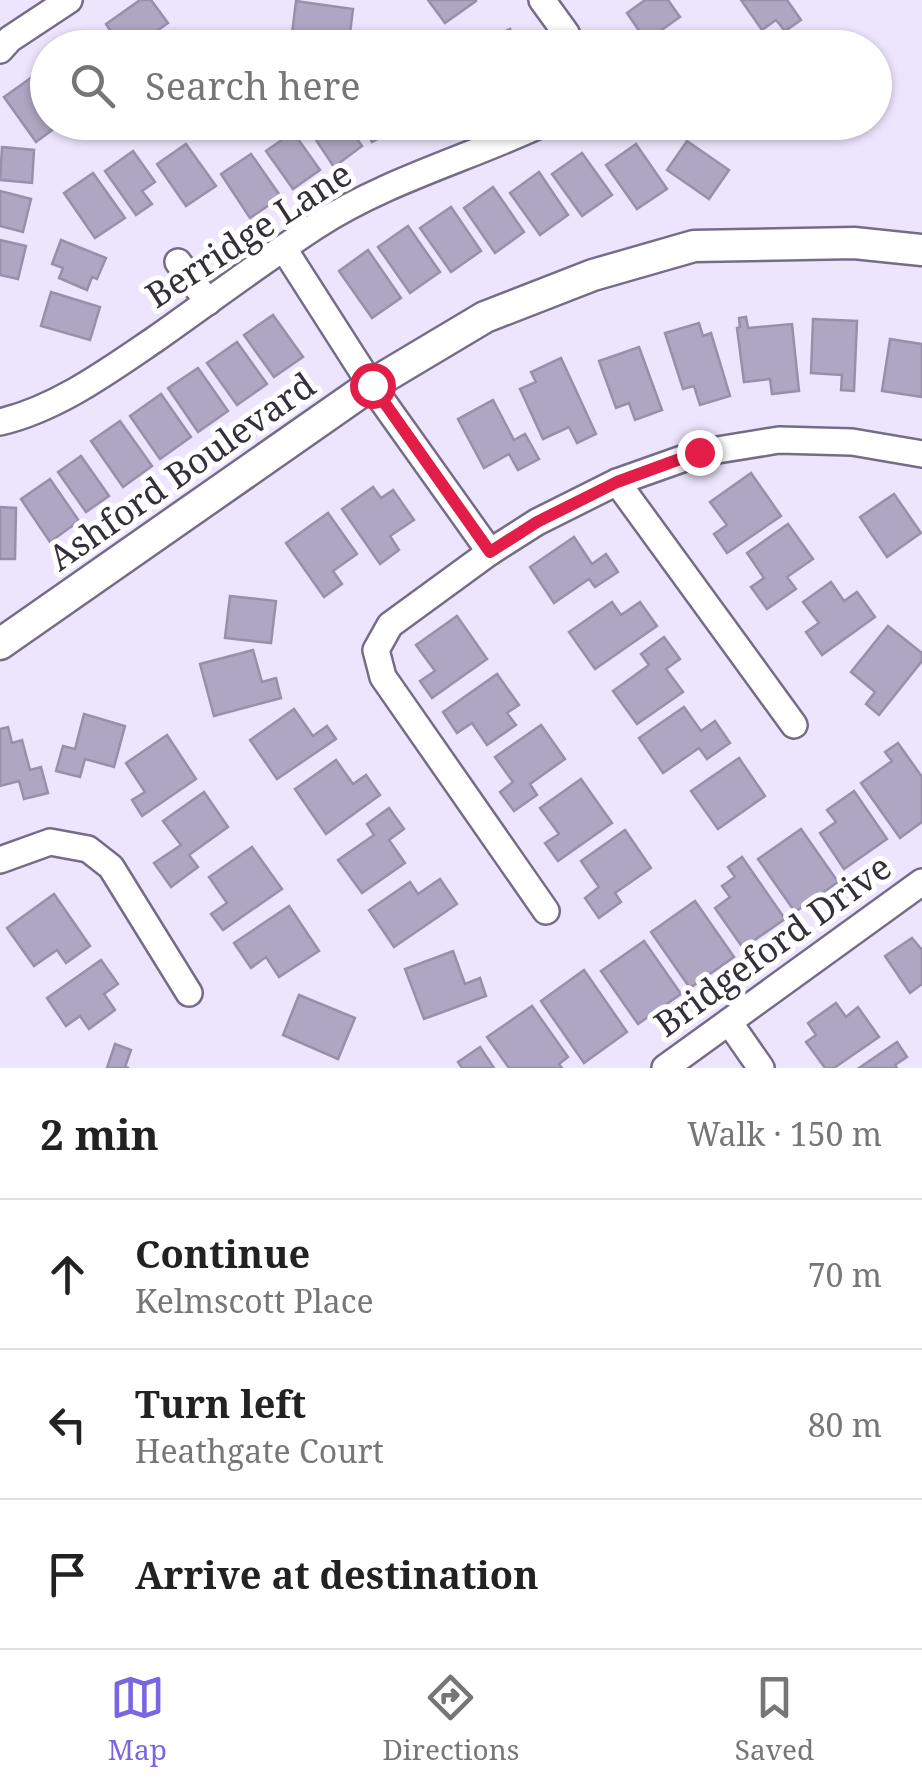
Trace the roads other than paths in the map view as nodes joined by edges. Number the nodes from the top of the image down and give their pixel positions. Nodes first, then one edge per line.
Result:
1 (69, 0) edge
2 (542, 0) edge
3 (564, 30) edge
4 (0, 50) edge
5 (507, 140) edge
6 (284, 249) junction
7 (922, 250) edge
8 (178, 262) dead end
9 (208, 302) junction
10 (372, 385) junction
11 (0, 422) edge
12 (922, 454) edge
13 (617, 482) junction
14 (490, 552) junction
15 (0, 644) edge
16 (794, 725) dead end
17 (0, 860) edge
18 (922, 882) edge
19 (546, 911) dead end
20 (189, 993) dead end
21 (729, 1022) junction
22 (664, 1068) edge
23 (762, 1068) edge

1 - 4 street
2 - 3 street
5 - 6 street, Berridge Lane
6 - 9 street, Berridge Lane
6 - 10 street
7 - 10 street, Ashford Boulevard
8 - 9 street
9 - 11 street, Berridge Lane
10 - 14 street
10 - 15 street, Ashford Boulevard
12 - 13 street
13 - 14 street
13 - 16 street
14 - 19 street
17 - 20 street
18 - 21 street, Bridgeford Drive
21 - 22 street, Bridgeford Drive
21 - 23 street

